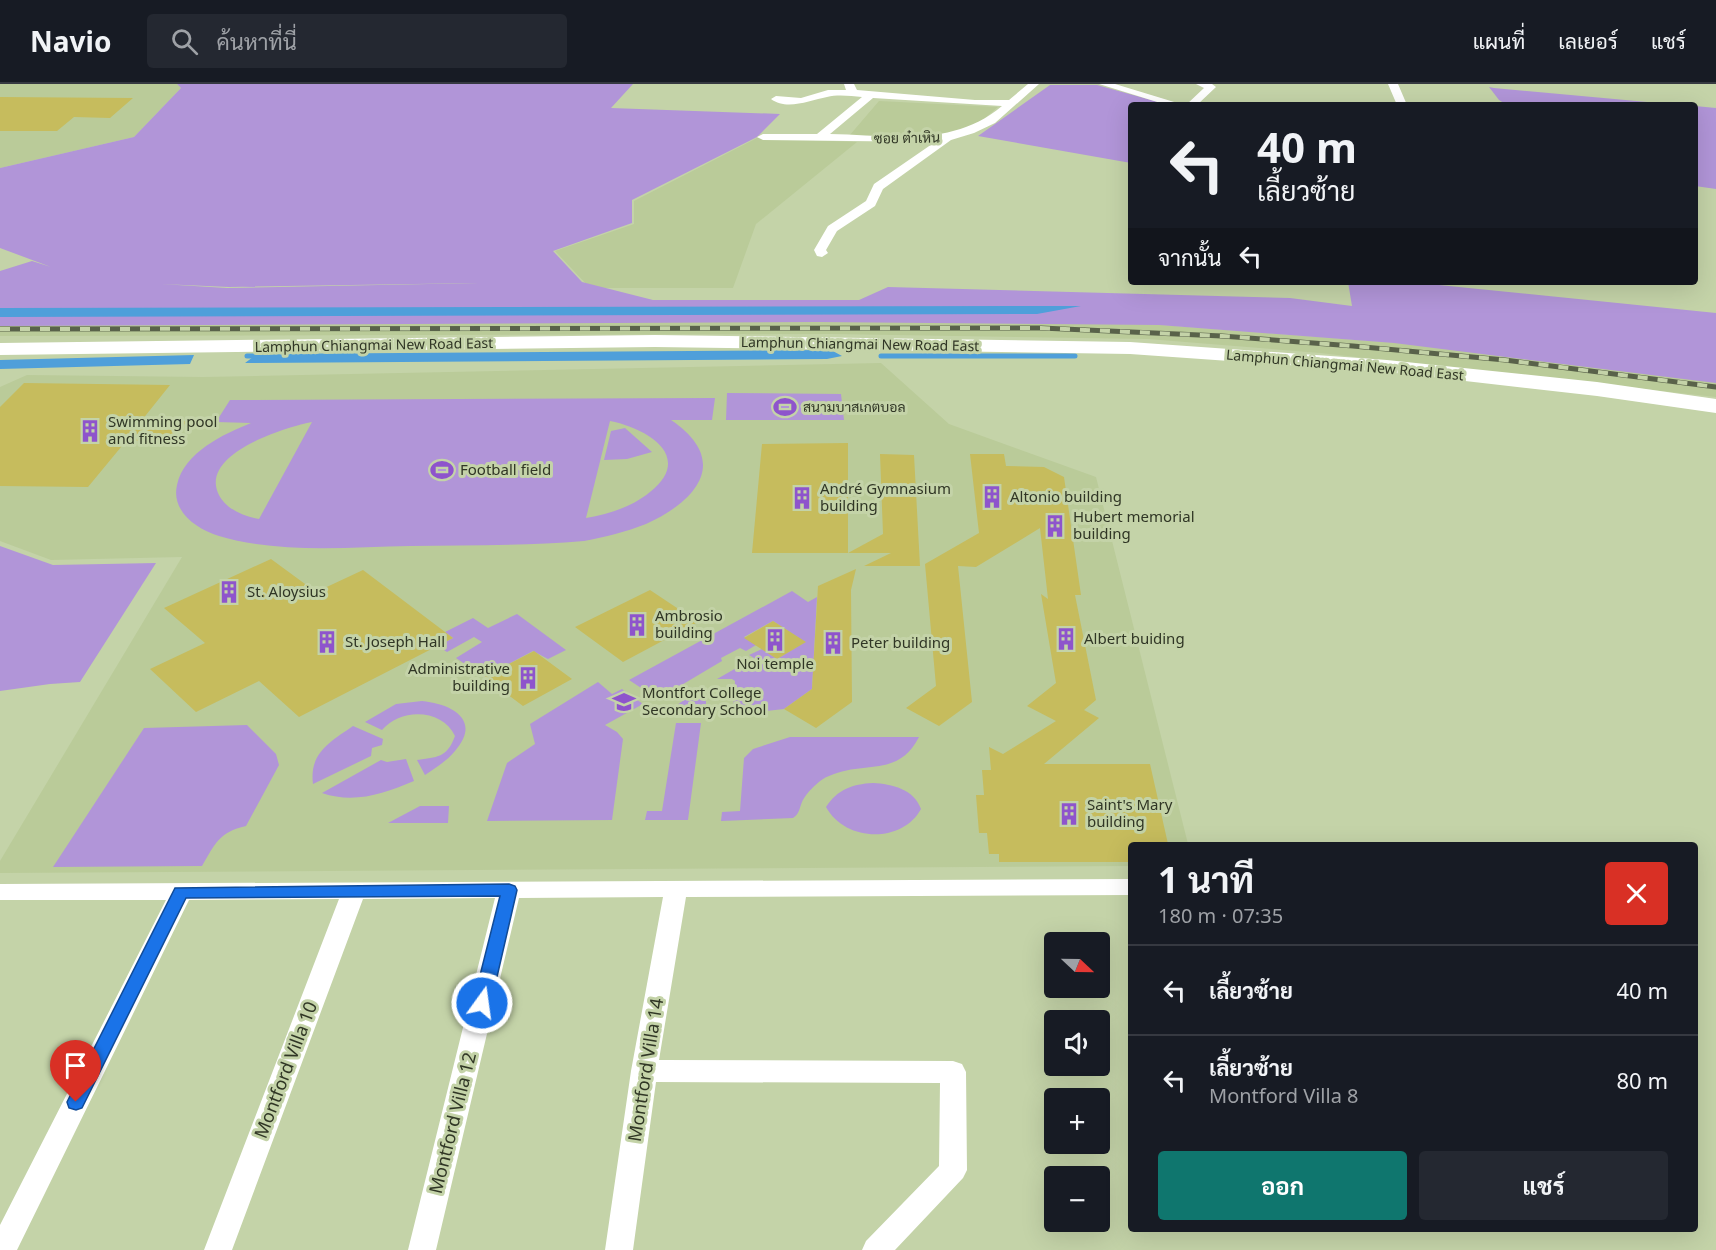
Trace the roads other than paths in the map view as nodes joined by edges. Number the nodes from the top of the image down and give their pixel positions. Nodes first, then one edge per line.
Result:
1 (1034, 84) edge
2 (1104, 84) edge
3 (1201, 84) edge
4 (1393, 84) edge
5 (851, 89) edge
6 (804, 90) dead end
7 (828, 93) junction
8 (870, 95) junction
9 (776, 99) dead end
10 (1168, 102) edge
11 (1194, 102) edge
12 (1401, 102) edge
13 (1010, 103) junction
14 (951, 136) junction
15 (763, 137) dead end
16 (819, 138) junction
17 (822, 253) dead end
18 (0, 349) edge
19 (1716, 406) edge
20 (1128, 887) edge
21 (509, 890) junction
22 (676, 890) junction
23 (354, 891) junction
24 (0, 892) edge
25 (181, 892) junction
26 (644, 1071) junction
27 (2, 1250) edge
28 (218, 1250) edge
29 (422, 1250) edge
30 (619, 1250) edge
31 (876, 1250) edge

1 - 13 street, ซอย ต๋าเหิน
2 - 10 street
3 - 11 street
4 - 12 street
5 - 7 street
5 - 8 street
6 - 7 street
7 - 9 street
8 - 13 street
8 - 16 street
13 - 14 street, ซอย ต๋าเหิน
14 - 16 street, ซอย ต๋าเหิน
14 - 17 street
15 - 16 street, ซอย ต๋าเหิน
18 - 19 main road, Lamphun Chiangmai New Road East
20 - 22 street
21 - 22 street
21 - 23 street
21 - 29 street, Montford Villa 12
22 - 26 street, Montford Villa 14
23 - 25 street
23 - 28 street, Montford Villa 10
24 - 25 street
25 - 27 street
26 - 30 street, Montford Villa 14
26 - 31 street

